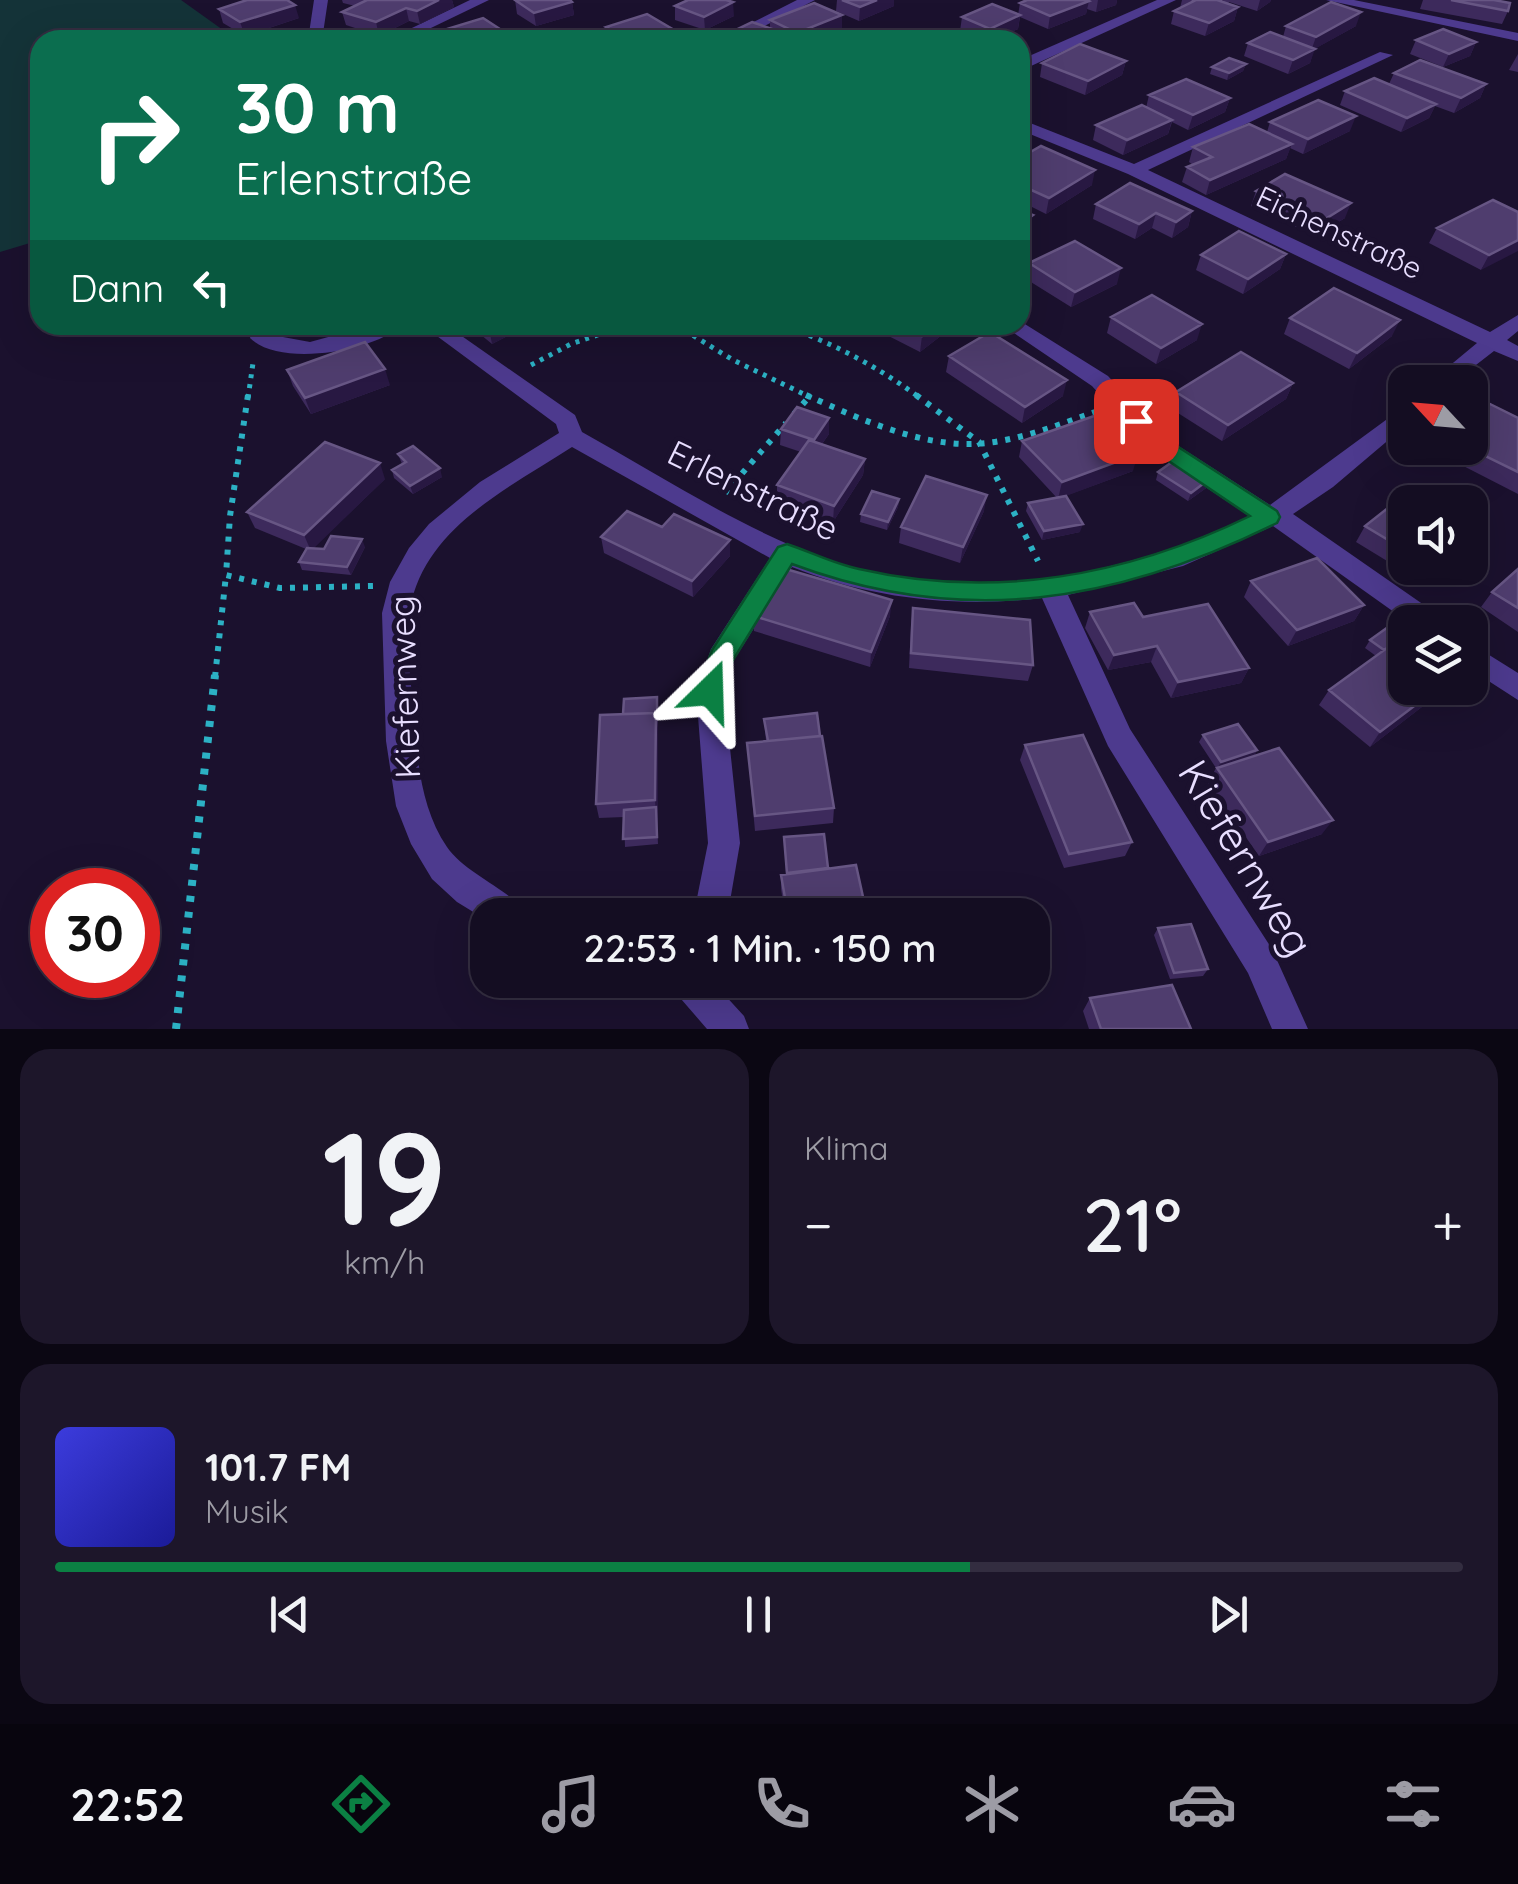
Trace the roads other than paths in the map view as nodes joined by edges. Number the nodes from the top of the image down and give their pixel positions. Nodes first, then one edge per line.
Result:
1 (321, 0) edge
2 (482, 0) edge
3 (808, 0) edge
4 (1169, 0) edge
5 (1333, 0) edge
6 (316, 30) edge
7 (416, 30) edge
8 (746, 30) edge
9 (1518, 37) edge
10 (1385, 55) dead end
11 (1030, 62) edge
12 (1030, 128) edge
13 (1134, 170) junction
14 (1518, 321) edge
15 (265, 335) edge
16 (362, 335) edge
17 (447, 335) edge
18 (1028, 335) edge
19 (1492, 338) junction
20 (1518, 354) edge
21 (1461, 365) edge
22 (1388, 429) edge
23 (571, 436) junction
24 (1272, 515) junction
25 (787, 553) junction
26 (1052, 590) junction
27 (1402, 605) edge
28 (1488, 667) edge
29 (1518, 688) edge
30 (479, 898) edge
31 (710, 898) edge
32 (702, 998) edge
33 (730, 1029) edge
34 (1290, 1029) edge

1 - 6 street
2 - 7 street
3 - 8 street
4 - 11 street
5 - 9 street
10 - 13 street
12 - 13 street, Eichenstraße
13 - 19 street, Eichenstraße
14 - 19 street
15 - 16 street
17 - 23 street, Erlenstraße
18 - 24 street
19 - 20 street, Eichenstraße
19 - 21 street
22 - 24 street, Erlenstraße
23 - 25 street, Erlenstraße
23 - 30 street, Kiefernweg
24 - 26 street, Erlenstraße
24 - 27 street
25 - 26 street, Erlenstraße
25 - 31 street
26 - 34 street, Kiefernweg
28 - 29 street
32 - 33 street

